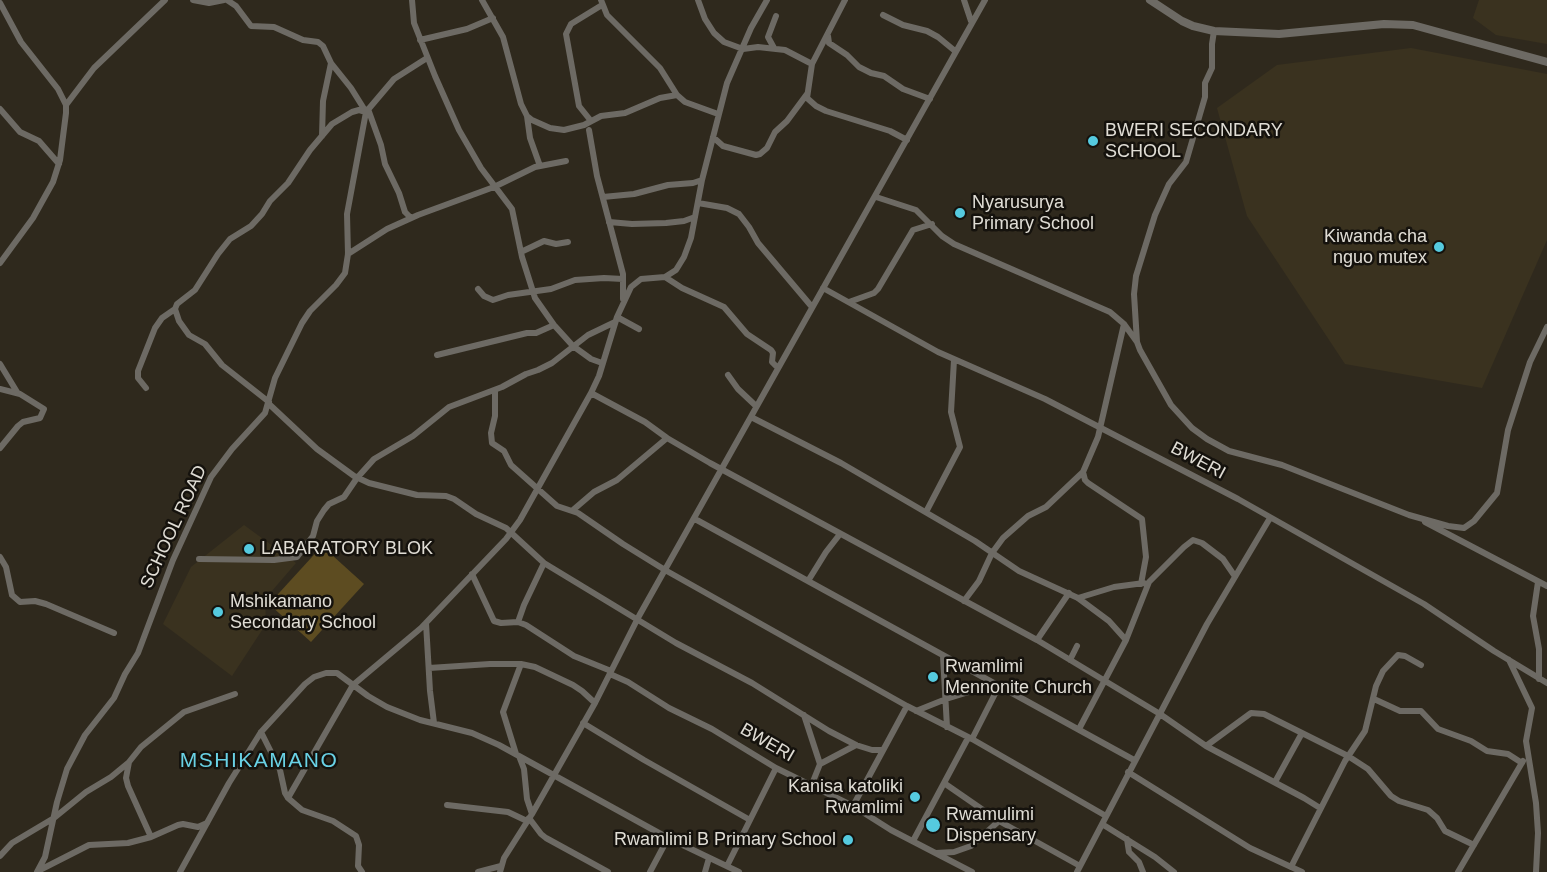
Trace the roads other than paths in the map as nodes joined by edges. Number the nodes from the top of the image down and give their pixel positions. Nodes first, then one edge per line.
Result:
1 (165, 0) edge
2 (193, 0) edge
3 (226, 0) edge
4 (412, 0) edge
5 (482, 0) edge
6 (698, 0) edge
7 (767, 0) edge
8 (845, 0) edge
9 (964, 0) edge
10 (985, 0) edge
11 (1150, 0) edge
12 (601, 3) edge
13 (1, 6) edge
14 (883, 15) dead end
15 (776, 16) dead end
16 (493, 18) junction
17 (971, 22) junction
18 (1214, 31) junction
19 (828, 35) junction
20 (420, 40) junction
21 (774, 48) junction
22 (743, 49) junction
23 (955, 51) junction
24 (427, 58) junction
25 (1547, 62) edge
26 (331, 63) junction
27 (812, 64) junction
28 (807, 94) junction
29 (677, 95) junction
30 (930, 99) junction
31 (66, 105) junction
32 (0, 109) edge
33 (367, 111) junction
34 (718, 114) junction
35 (527, 116) junction
36 (591, 121) junction
37 (589, 130) dead end
38 (322, 136) junction
39 (713, 137) junction
40 (907, 140) junction
41 (566, 161) dead end
42 (58, 164) junction
43 (540, 166) junction
44 (702, 180) junction
45 (494, 188) junction
46 (603, 197) junction
47 (876, 197) junction
48 (698, 203) junction
49 (695, 217) junction
50 (411, 218) junction
51 (609, 222) junction
52 (932, 224) junction
53 (568, 242) dead end
54 (521, 252) junction
55 (348, 254) junction
56 (1, 261) edge
57 (665, 277) junction
58 (623, 279) junction
59 (823, 288) junction
60 (478, 289) dead end
61 (533, 293) junction
62 (623, 300) junction
63 (849, 302) junction
64 (812, 307) junction
65 (175, 309) junction
66 (616, 320) junction
67 (1124, 324) junction
68 (554, 325) junction
69 (1547, 327) edge
70 (639, 329) dead end
71 (1137, 342) junction
72 (573, 346) junction
73 (437, 355) dead end
74 (954, 360) junction
75 (602, 363) junction
76 (0, 364) edge
77 (777, 367) junction
78 (728, 375) dead end
79 (146, 388) dead end
80 (0, 389) edge
81 (495, 390) junction
82 (591, 393) junction
83 (20, 394) junction
84 (269, 403) junction
85 (756, 406) junction
86 (751, 417) junction
87 (1099, 427) junction
88 (667, 438) junction
89 (0, 448) edge
90 (722, 469) junction
91 (1083, 472) junction
92 (357, 478) junction
93 (538, 489) junction
94 (573, 510) junction
95 (926, 512) junction
96 (1270, 518) junction
97 (1419, 518) junction
98 (695, 519) junction
99 (511, 532) junction
100 (840, 534) junction
101 (992, 553) junction
102 (0, 557) edge
103 (199, 559) dead end
104 (544, 563) junction
105 (666, 570) junction
106 (472, 574) junction
107 (1234, 575) junction
108 (808, 581) junction
109 (1149, 582) junction
110 (1538, 582) junction
111 (1141, 584) junction
112 (1547, 586) edge
113 (1069, 593) junction
114 (1078, 598) junction
115 (964, 602) junction
116 (638, 619) junction
117 (426, 622) junction
118 (518, 622) junction
119 (114, 633) dead end
120 (1037, 640) junction
121 (1126, 640) junction
122 (1077, 646) dead end
123 (943, 656) junction
124 (1070, 660) junction
125 (1509, 660) junction
126 (521, 664) junction
127 (1421, 665) dead end
128 (429, 668) junction
129 (611, 673) junction
130 (1539, 679) junction
131 (1104, 681) junction
132 (1547, 683) edge
133 (353, 685) junction
134 (997, 685) junction
135 (235, 694) dead end
136 (946, 699) junction
137 (1374, 699) junction
138 (596, 703) junction
139 (908, 706) junction
140 (916, 711) junction
141 (1160, 714) junction
142 (804, 715) junction
143 (434, 723) junction
144 (583, 723) junction
145 (947, 727) junction
146 (1078, 729) junction
147 (261, 732) junction
148 (1302, 733) junction
149 (970, 738) junction
150 (856, 745) junction
151 (1206, 746) junction
152 (872, 750) junction
153 (884, 750) junction
154 (1528, 753) junction
155 (518, 755) junction
156 (1348, 756) junction
157 (878, 759) junction
158 (1134, 760) junction
159 (129, 762) junction
160 (1522, 763) junction
161 (820, 765) junction
162 (776, 768) junction
163 (1128, 772) junction
164 (554, 775) junction
165 (1275, 782) junction
166 (944, 783) junction
167 (812, 784) junction
168 (288, 798) junction
169 (447, 805) dead end
170 (853, 806) junction
171 (1320, 808) junction
172 (1106, 816) junction
173 (54, 818) junction
174 (529, 818) junction
175 (750, 820) junction
176 (999, 821) junction
177 (208, 822) junction
178 (1102, 824) junction
179 (150, 837) junction
180 (668, 838) junction
181 (1127, 839) junction
182 (913, 841) junction
183 (1474, 845) junction
184 (935, 853) junction
185 (0, 856) edge
186 (708, 861) junction
187 (358, 862) junction
188 (727, 866) junction
189 (1291, 867) junction
190 (500, 869) edge
191 (1078, 869) edge
192 (37, 872) edge
193 (180, 872) edge
194 (351, 872) edge
195 (362, 872) edge
196 (478, 872) edge
197 (608, 872) edge
198 (650, 872) edge
199 (707, 872) edge
200 (739, 872) edge
201 (972, 872) edge
202 (1143, 872) edge
203 (1174, 872) edge
204 (1302, 872) edge
205 (1458, 872) edge
206 (1536, 872) edge

1 - 31 street
2 - 3 street
3 - 26 street
4 - 20 street
5 - 16 street
6 - 22 street
7 - 22 street
8 - 19 street
9 - 17 street
10 - 17 street
11 - 18 street
12 - 29 street
12 - 36 street
13 - 31 street
14 - 23 street
15 - 21 street
16 - 20 street
16 - 35 street
17 - 23 street
18 - 25 street
18 - 71 street
19 - 27 street
19 - 30 street
20 - 24 street
21 - 22 street
21 - 27 street
22 - 34 street
23 - 30 street
24 - 33 street
24 - 45 street
26 - 33 street
26 - 38 street
27 - 28 street
28 - 39 street
28 - 40 street
29 - 34 street
29 - 36 street
30 - 40 street
31 - 42 street
32 - 42 street
33 - 38 street
33 - 50 street
33 - 55 street, SCHOOL ROAD
34 - 39 street
35 - 36 street
35 - 43 street
37 - 46 street
38 - 65 street
39 - 44 street
40 - 47 street
41 - 43 street
42 - 56 street
43 - 45 street
44 - 46 street
44 - 48 street
45 - 50 street
45 - 54 street
46 - 51 street
47 - 52 street
47 - 59 street
48 - 49 street
48 - 64 street
49 - 51 street
49 - 57 street
50 - 55 street
51 - 58 street
52 - 63 street
52 - 67 street
53 - 54 street
54 - 61 street
55 - 84 street, SCHOOL ROAD
57 - 62 street
57 - 77 street
58 - 61 street
58 - 62 street
59 - 63 street, BWERI
59 - 64 street
60 - 61 street
61 - 68 street
62 - 66 street
63 - 74 street, BWERI
64 - 77 street
65 - 79 street
65 - 84 street
66 - 70 street
66 - 72 street
66 - 75 street
67 - 71 street
67 - 87 street
68 - 72 street
68 - 73 street
69 - 97 street
71 - 97 street
72 - 75 street
72 - 81 street
74 - 87 street, BWERI
74 - 95 street
75 - 82 street
76 - 83 street
77 - 85 street
78 - 85 street
80 - 83 street
81 - 92 street
81 - 93 street
82 - 88 street
82 - 93 street
83 - 89 street
84 - 92 street
84 - 173 street, SCHOOL ROAD
85 - 86 street
86 - 90 street
86 - 95 street
87 - 91 street
87 - 96 street, BWERI
88 - 90 street
88 - 94 street
90 - 98 street
90 - 100 street
91 - 101 street
91 - 111 street
92 - 99 street
92 - 103 street
93 - 94 street
93 - 99 street
94 - 105 street
95 - 101 street
96 - 107 street
96 - 125 street, BWERI
97 - 110 street
98 - 105 street
98 - 108 street
99 - 104 street
99 - 106 street
100 - 108 street
100 - 115 street
101 - 113 street
101 - 115 street
102 - 119 street
104 - 116 street
104 - 118 street
105 - 116 street
105 - 139 street
106 - 117 street
106 - 118 street
107 - 109 street
107 - 141 street
108 - 123 street
109 - 111 street
109 - 121 street
110 - 112 street
110 - 130 street
111 - 114 street
113 - 114 street
113 - 120 street
114 - 121 street
115 - 120 street
116 - 129 street
116 - 142 street
117 - 128 street
117 - 133 street
118 - 129 street, BWERI
120 - 124 street
121 - 131 street
122 - 124 street
123 - 134 street
123 - 136 street
124 - 131 street
125 - 130 street, BWERI
125 - 154 street
126 - 128 street
126 - 138 street
126 - 155 street
127 - 137 street
128 - 143 street
129 - 138 street
129 - 162 street, BWERI
130 - 132 street, BWERI
131 - 141 street
131 - 146 street
133 - 143 street
133 - 147 street
133 - 168 street
134 - 136 street
134 - 146 street
134 - 149 street
135 - 159 street
136 - 140 street
136 - 145 street
137 - 156 street
137 - 160 street
138 - 144 street
139 - 140 street
139 - 153 street
140 - 145 street
141 - 151 street
141 - 158 street
142 - 150 street
142 - 161 street
143 - 155 street
144 - 164 street
144 - 175 street
145 - 149 street
146 - 158 street
147 - 168 street
147 - 177 street
148 - 151 street
148 - 156 street
148 - 165 street
149 - 166 street
149 - 172 street
150 - 152 street
150 - 161 street
151 - 165 street
152 - 153 street
152 - 157 street
153 - 157 street
154 - 160 street
154 - 206 street
155 - 164 street
155 - 174 street
156 - 171 street
156 - 183 street
157 - 170 street
158 - 163 street
159 - 173 street
159 - 179 street
160 - 183 street
161 - 167 street
162 - 167 street, BWERI
162 - 175 street
163 - 172 street
163 - 189 street
164 - 174 street
164 - 180 street
165 - 171 street
166 - 176 street
166 - 182 street
167 - 170 street, BWERI
168 - 187 street
169 - 174 street
170 - 182 street, BWERI
171 - 189 street
172 - 178 street
173 - 185 street
173 - 192 street, SCHOOL ROAD
174 - 190 street
174 - 197 street
175 - 188 street
176 - 184 street
176 - 191 street
177 - 179 street
177 - 193 street
178 - 181 street
178 - 191 street
179 - 192 street
180 - 186 street
180 - 198 street
181 - 202 street
181 - 203 street
182 - 184 street, BWERI
183 - 205 street
184 - 201 street, BWERI
186 - 188 street
186 - 199 street
187 - 194 street
187 - 195 street
188 - 200 street
189 - 204 street
190 - 196 street

